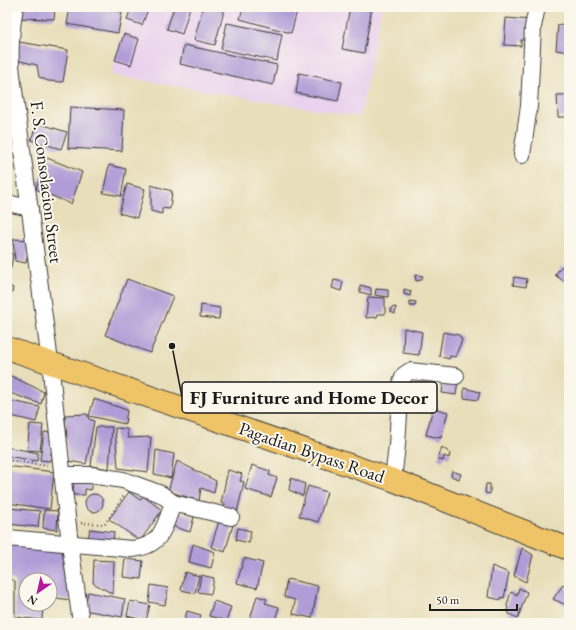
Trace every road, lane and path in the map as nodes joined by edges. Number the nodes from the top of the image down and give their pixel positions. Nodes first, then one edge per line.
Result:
1 (15, 7) edge
2 (537, 7) edge
3 (9, 31) edge
4 (9, 75) edge
5 (522, 155) dead end
6 (7, 203) edge
7 (30, 208) junction
8 (7, 348) edge
9 (50, 362) junction
10 (456, 376) dead end
11 (7, 460) edge
12 (62, 471) junction
13 (393, 480) junction
14 (132, 483) junction
15 (173, 503) junction
16 (231, 516) dead end
17 (68, 522) junction
18 (7, 538) edge
19 (70, 544) junction
20 (569, 549) edge
21 (81, 623) edge

1 - 3 street, F. S. Consolacion Street
2 - 5 street
3 - 4 street, F. S. Consolacion Street
4 - 7 street, F. S. Consolacion Street
6 - 7 street
7 - 9 street, F. S. Consolacion Street
8 - 9 highway, Pagadian Bypass Road
9 - 12 street, F. S. Consolacion Street
9 - 13 highway, Pagadian Bypass Road
10 - 13 street
11 - 12 path
12 - 14 street
12 - 17 street, F. S. Consolacion Street
13 - 20 highway, Pagadian Bypass Road
14 - 15 street
14 - 17 path
15 - 16 street
15 - 19 street
17 - 19 street, F. S. Consolacion Street
18 - 19 street
19 - 21 street, F. S. Consolacion Street

